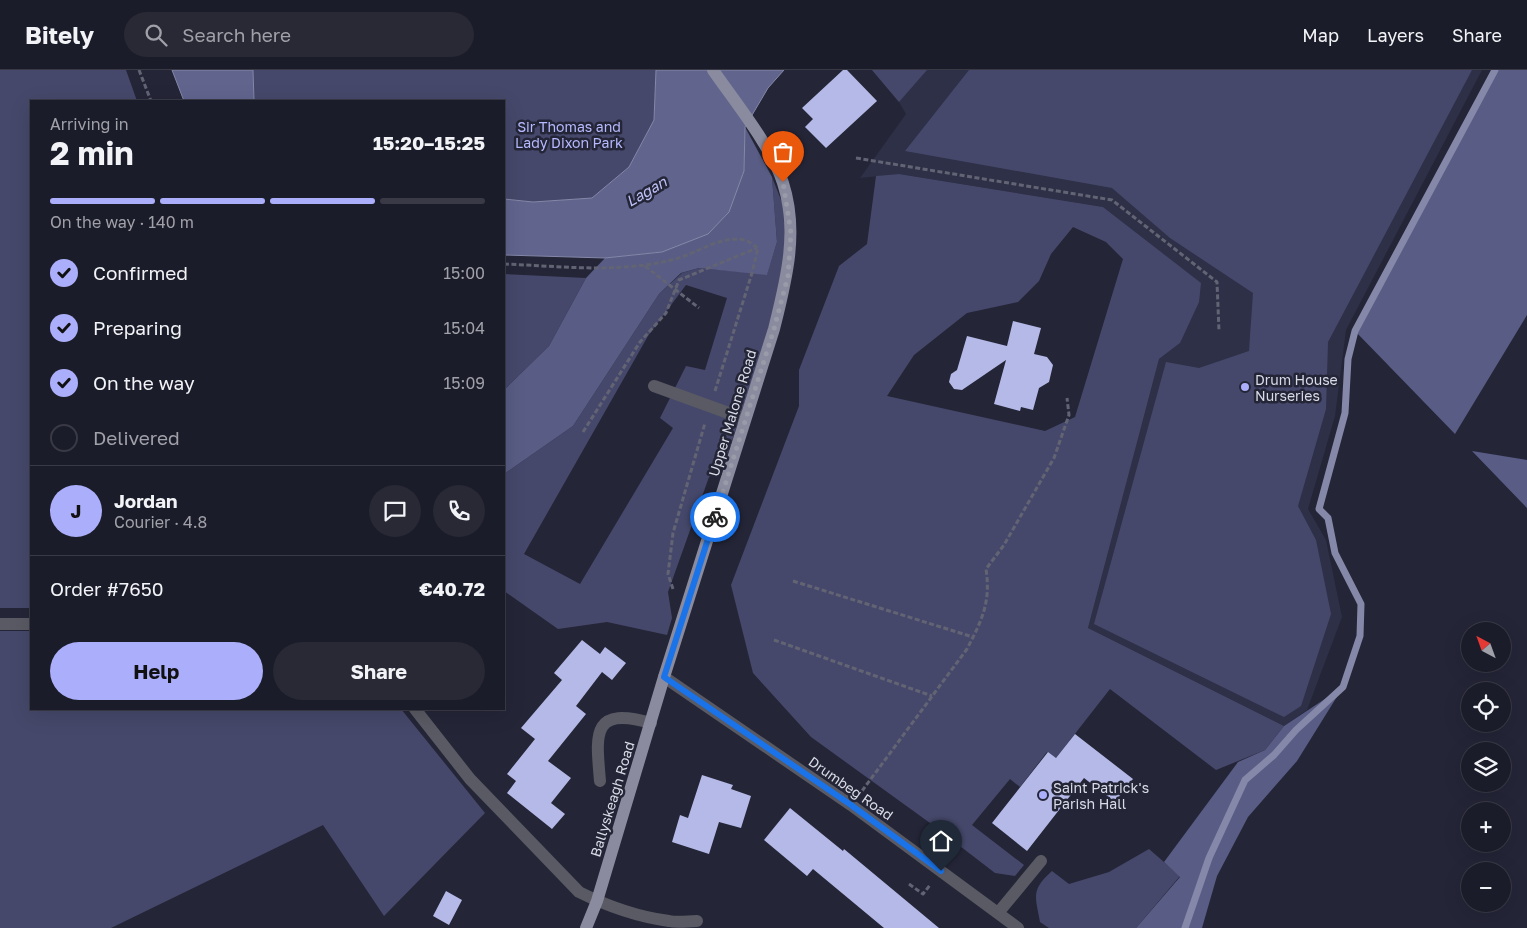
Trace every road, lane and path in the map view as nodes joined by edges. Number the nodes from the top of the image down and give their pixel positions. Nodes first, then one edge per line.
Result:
1 (139, 70) edge
2 (713, 70) edge
3 (150, 100) edge
4 (856, 158) dead end
5 (758, 248) junction
6 (505, 264) edge
7 (644, 266) junction
8 (675, 290) junction
9 (699, 308) dead end
10 (1219, 331) dead end
11 (654, 386) dead end
12 (1067, 398) dead end
13 (710, 407) junction
14 (745, 419) junction
15 (583, 432) dead end
16 (793, 581) dead end
17 (683, 618) junction
18 (0, 624) edge
19 (30, 624) edge
20 (973, 637) junction
21 (774, 640) dead end
22 (664, 677) junction
23 (932, 696) junction
24 (415, 710) edge
25 (651, 723) junction
26 (600, 781) dead end
27 (851, 805) junction
28 (1041, 861) dead end
29 (909, 884) dead end
30 (923, 894) dead end
31 (597, 901) junction
32 (998, 913) junction
33 (697, 921) dead end
34 (586, 928) edge
35 (1018, 928) edge

1 - 3 path
2 - 14 main road, Upper Malone Road
4 - 10 path
5 - 7 path
5 - 8 path
5 - 13 path
6 - 7 path
7 - 8 path
8 - 9 path
8 - 15 path
11 - 13 street
12 - 20 path
13 - 14 street
13 - 17 path
14 - 17 main road, Upper Malone Road
16 - 20 path
17 - 22 main road, Upper Malone Road
18 - 19 street
20 - 23 path
21 - 23 path
22 - 25 main road, Ballyskeagh Road
22 - 27 street, Drumbeg Road
23 - 27 path
24 - 31 street
25 - 26 street
25 - 31 main road, Ballyskeagh Road
27 - 32 street, Drumbeg Road
28 - 32 street
29 - 30 path
31 - 33 street
31 - 34 main road, Ballyskeagh Road
32 - 35 street, Drumbeg Road

